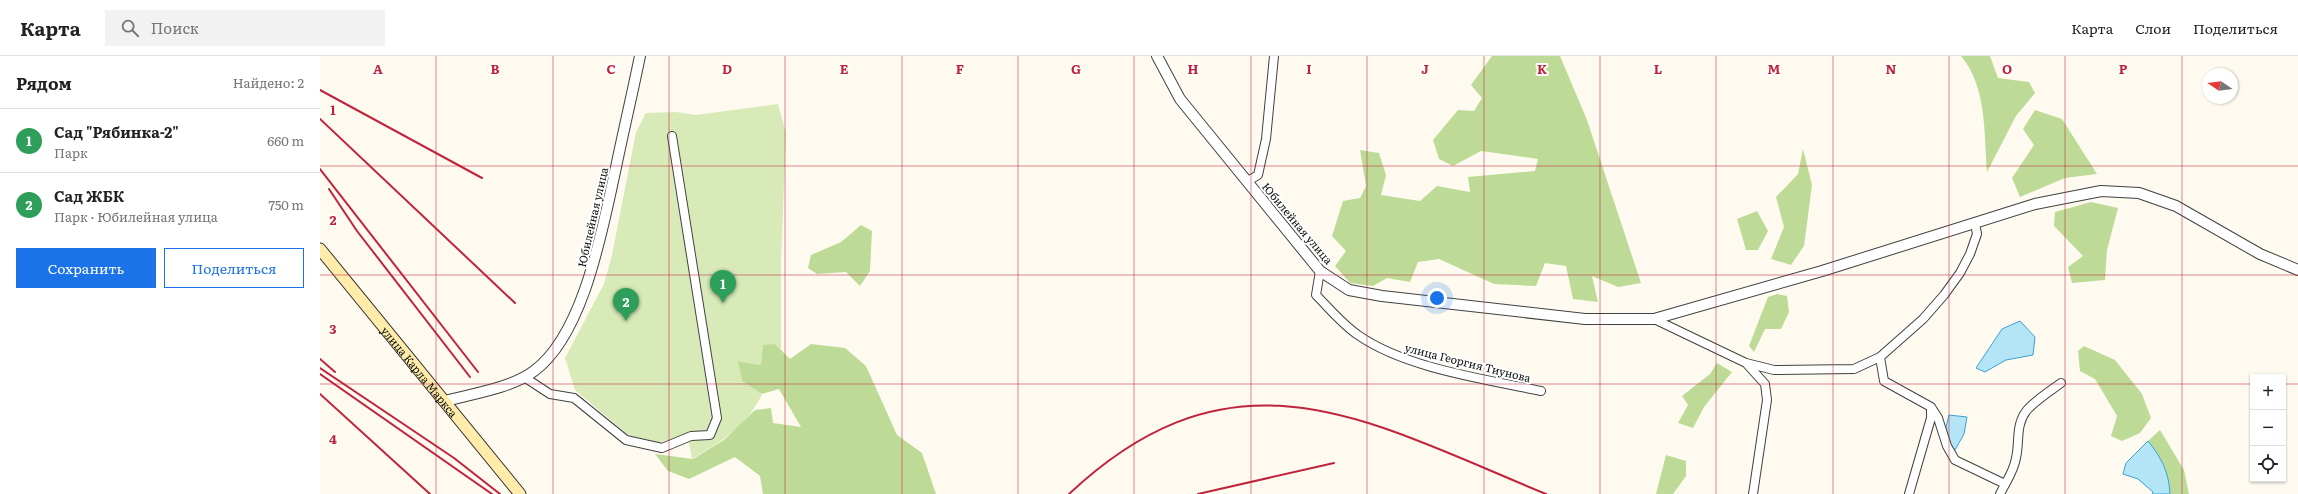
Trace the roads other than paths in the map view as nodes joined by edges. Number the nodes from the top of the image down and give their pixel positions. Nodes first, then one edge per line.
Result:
1 (640, 56) edge
2 (1157, 56) edge
3 (1274, 56) edge
4 (672, 136) dead end
5 (1248, 181) junction
6 (1974, 223) junction
7 (320, 249) edge
8 (2298, 270) edge
9 (1320, 271) junction
10 (1654, 320) junction
11 (1880, 357) junction
12 (1746, 363) junction
13 (524, 377) junction
14 (2061, 383) dead end
15 (1541, 391) dead end
16 (445, 401) junction
17 (1931, 407) junction
18 (2005, 484) junction
19 (520, 494) edge
20 (1753, 494) edge
21 (1909, 494) edge
22 (2000, 494) edge

1 - 13 street, Юбилейная улица
2 - 5 street, Юбилейная улица
3 - 5 street
4 - 13 street
5 - 9 street, Юбилейная улица
6 - 8 street, Юбилейная улица
6 - 10 street, Юбилейная улица
6 - 11 street
7 - 16 main road, улица Карла Маркса
9 - 10 street, Юбилейная улица
9 - 15 street, улица Георгия Тиунова
10 - 12 street
11 - 12 street
11 - 17 street
12 - 20 street
13 - 16 street, Юбилейная улица
14 - 18 street
16 - 19 main road, улица Карла Маркса
17 - 18 street
17 - 21 street
18 - 22 street

